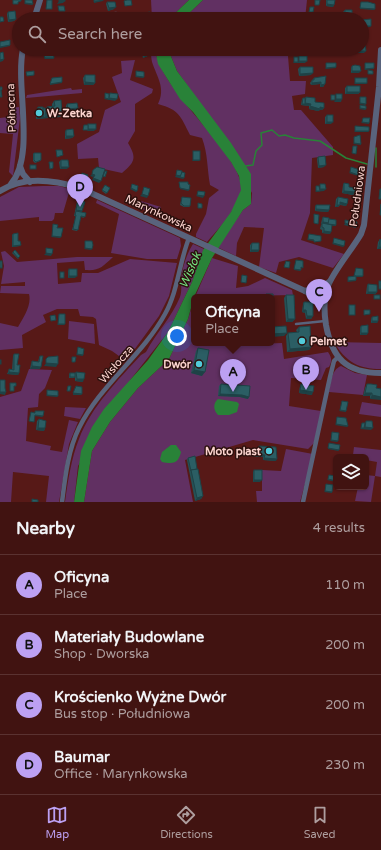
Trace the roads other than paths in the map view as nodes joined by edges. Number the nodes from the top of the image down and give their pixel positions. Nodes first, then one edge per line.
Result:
1 (40, 0) edge
2 (37, 12) edge
3 (381, 50) edge
4 (22, 56) edge
5 (20, 166) junction
6 (30, 182) junction
7 (11, 184) junction
8 (0, 191) edge
9 (189, 238) junction
10 (330, 281) junction
11 (308, 291) junction
12 (325, 300) junction
13 (325, 321) junction
14 (296, 324) edge
15 (337, 358) junction
16 (381, 373) edge
17 (62, 502) edge
18 (303, 502) edge

1 - 2 street
3 - 10 street, Południowa
4 - 5 street, Północna
5 - 6 street
5 - 7 street, Północna
6 - 7 street, Marynkowska
6 - 9 street, Marynkowska
7 - 8 street, Marynkowska
9 - 11 street, Marynkowska
9 - 17 street, Wisłocza
10 - 11 street
10 - 12 street, Południowa
11 - 12 street, Marynkowska
12 - 13 street, Południowa
13 - 14 lane
13 - 15 street, Południowa
15 - 16 street
15 - 18 street

